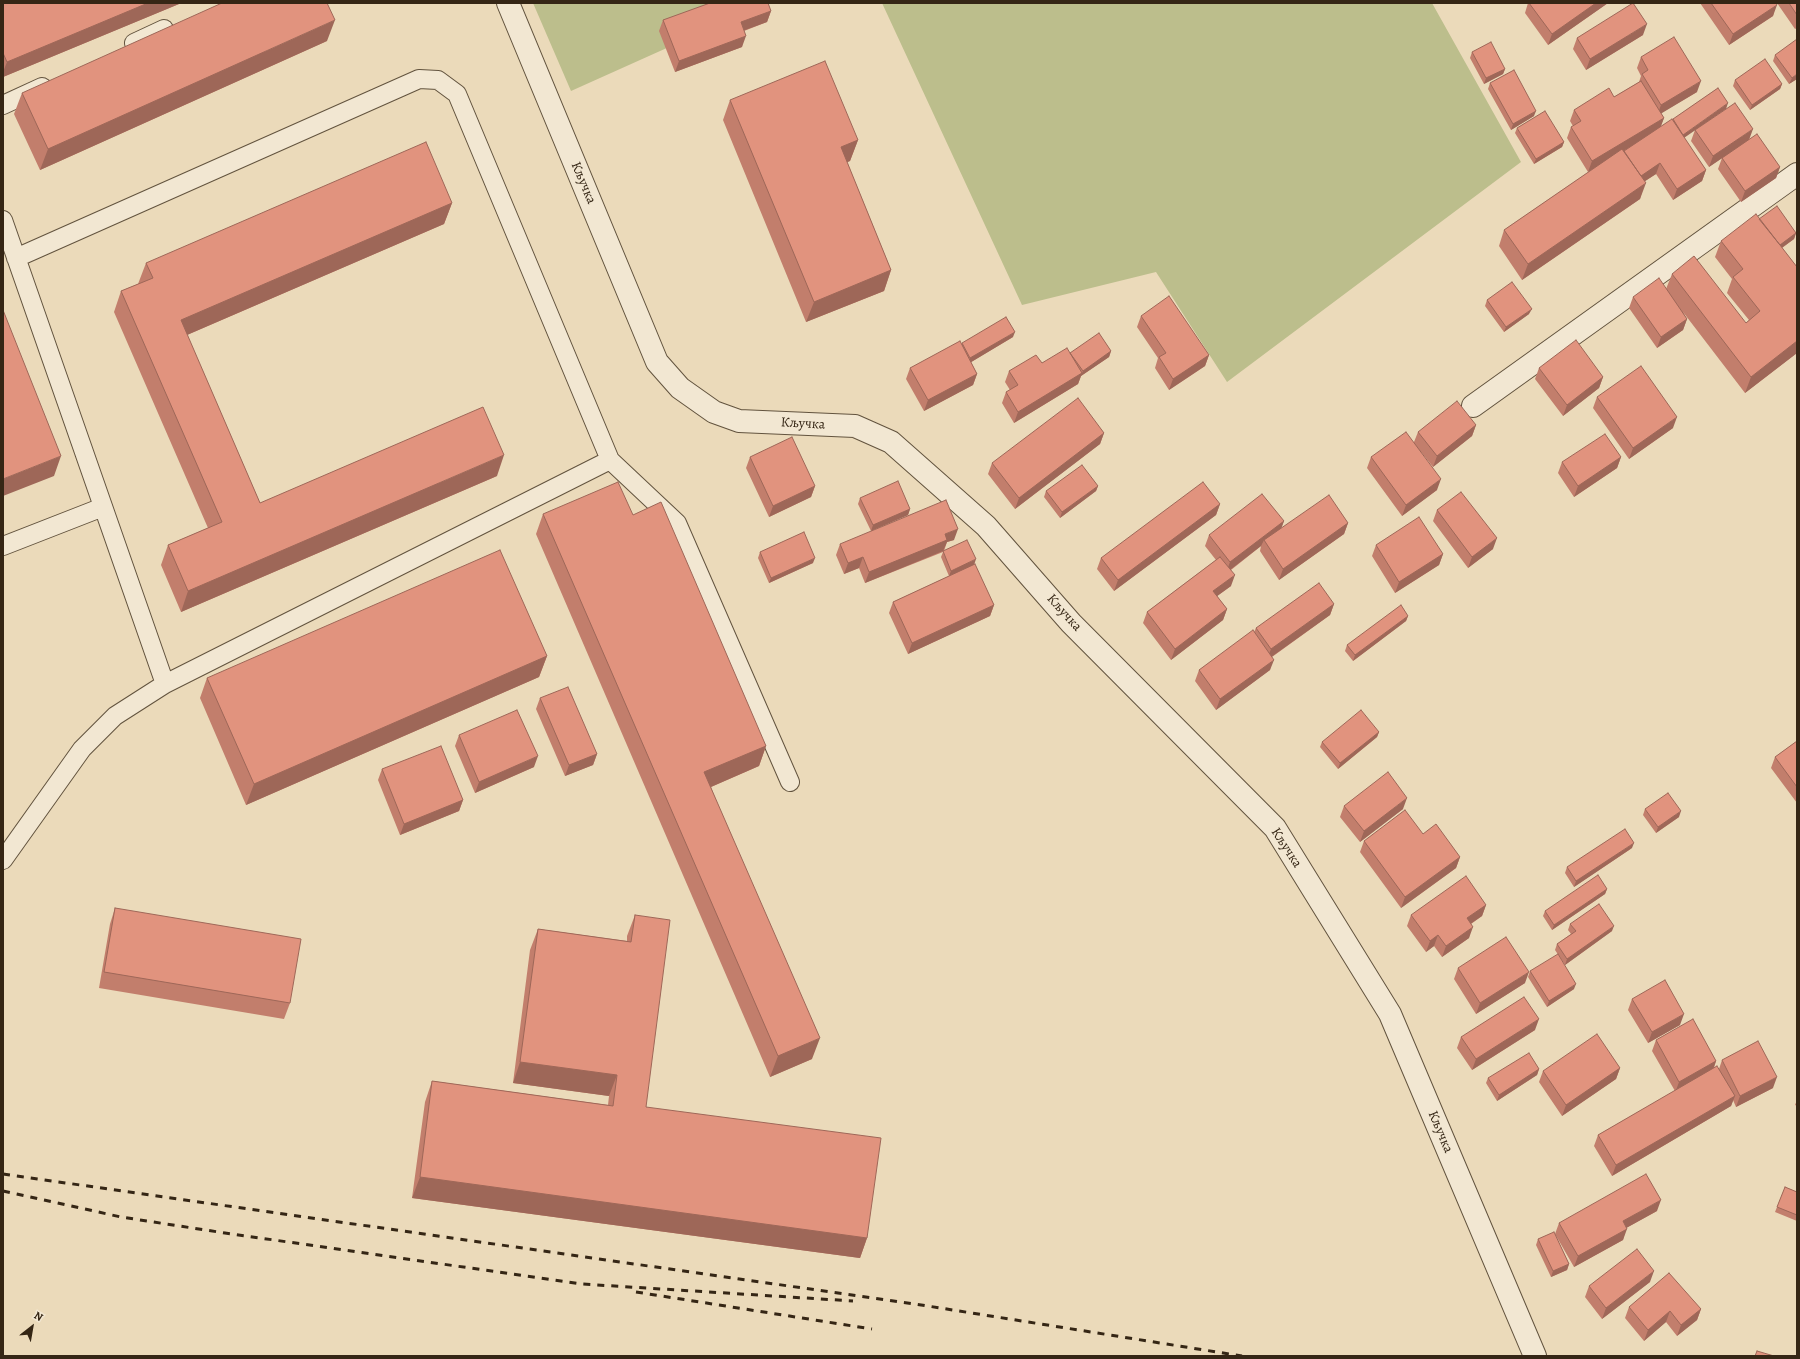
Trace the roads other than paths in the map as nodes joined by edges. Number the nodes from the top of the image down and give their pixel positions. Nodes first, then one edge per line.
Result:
1 (508, 3) edge
2 (164, 29) edge
3 (122, 49) edge
4 (59, 79) edge
5 (3, 105) edge
6 (1797, 174) edge
7 (3, 220) edge
8 (16, 258) junction
9 (1473, 406) dead end
10 (610, 460) junction
11 (103, 507) junction
12 (3, 546) edge
13 (165, 684) junction
14 (790, 782) dead end
15 (3, 860) edge
16 (1535, 1356) edge

1 - 16 street, Кључка
2 - 3 lane
4 - 5 lane
6 - 9 street
7 - 8 lane
8 - 10 lane
8 - 11 lane
10 - 13 lane
10 - 14 lane
11 - 12 lane
11 - 13 lane
13 - 15 lane

